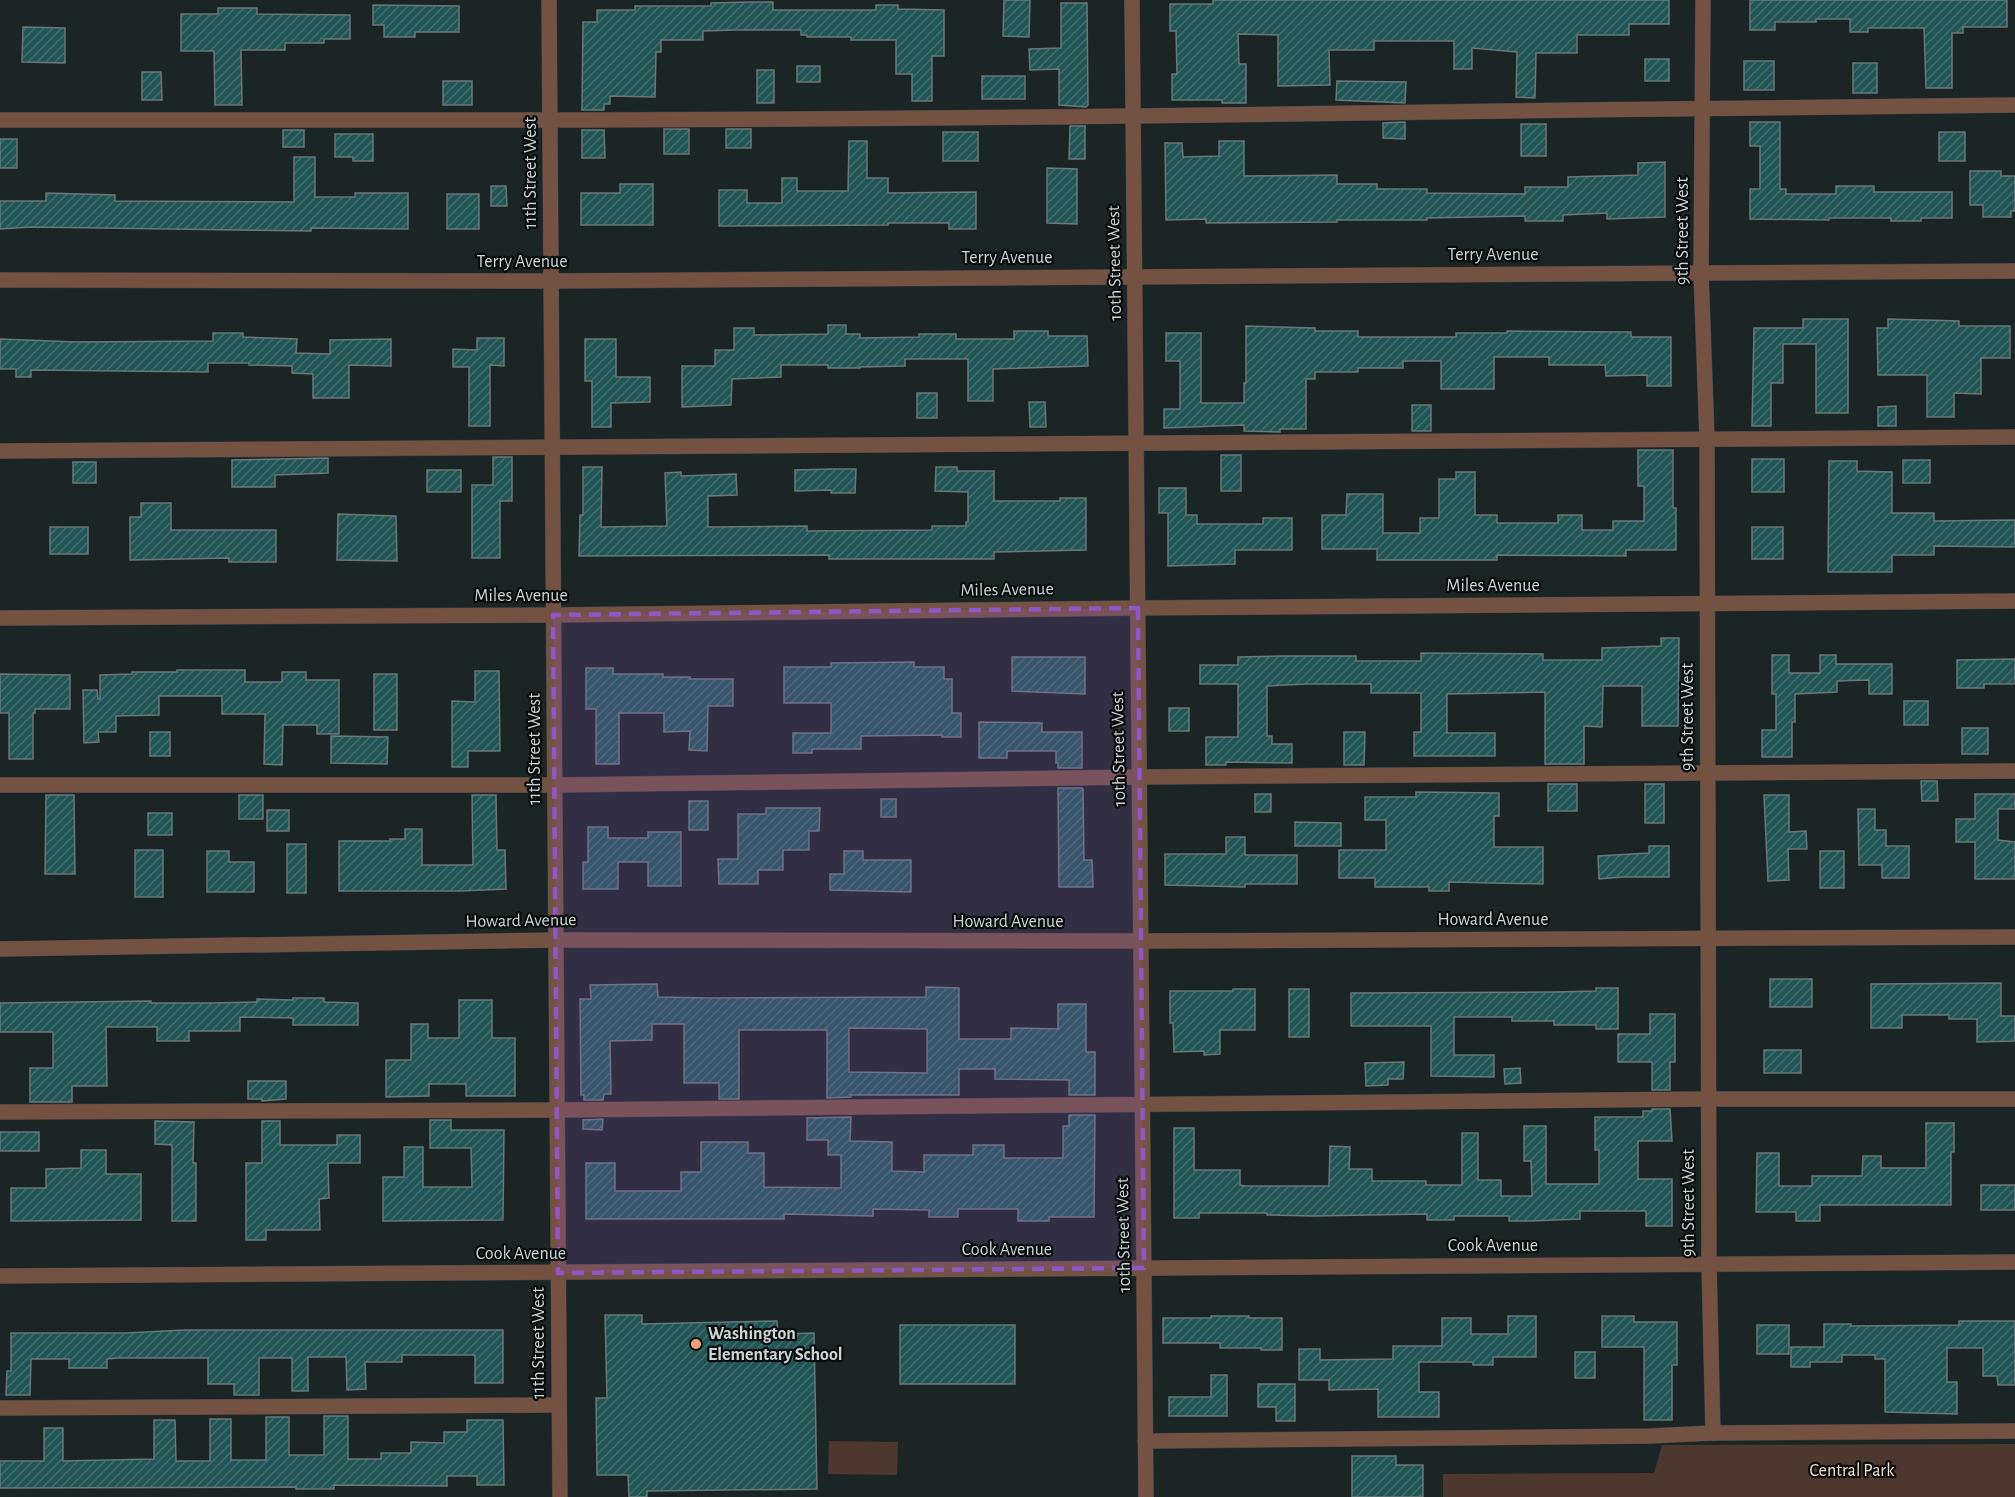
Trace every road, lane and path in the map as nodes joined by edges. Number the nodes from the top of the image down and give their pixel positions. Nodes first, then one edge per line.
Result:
1 (549, 0) edge
2 (1132, 0) edge
3 (1703, 0) edge
4 (2015, 105) edge
5 (1703, 107) junction
6 (1133, 116) junction
7 (0, 120) edge
8 (550, 120) junction
9 (2015, 271) edge
10 (1701, 273) junction
11 (1135, 276) junction
12 (0, 280) edge
13 (551, 281) junction
14 (1707, 438) junction
15 (2015, 438) edge
16 (1136, 444) junction
17 (552, 448) junction
18 (0, 451) edge
19 (2015, 601) edge
20 (1707, 604) junction
21 (1138, 608) junction
22 (554, 615) junction
23 (0, 618) edge
24 (2015, 771) edge
25 (1708, 773) junction
26 (1139, 777) junction
27 (0, 785) edge
28 (555, 785) junction
29 (2015, 937) edge
30 (1707, 938) junction
31 (556, 940) junction
32 (1141, 941) junction
33 (0, 949) edge
34 (1708, 1099) junction
35 (2015, 1099) edge
36 (1142, 1105) junction
37 (557, 1110) junction
38 (0, 1112) edge
39 (2015, 1262) edge
40 (1709, 1264) junction
41 (1144, 1268) junction
42 (558, 1273) junction
43 (0, 1276) edge
44 (559, 1405) junction
45 (0, 1408) edge
46 (2015, 1431) edge
47 (1713, 1433) junction
48 (1146, 1441) junction
49 (560, 1497) edge
50 (1146, 1497) edge

1 - 8 street, 11th Street West
2 - 6 street, 10th Street West
3 - 5 street, 9th Street West
4 - 5 street
5 - 6 street
5 - 10 street, 9th Street West
6 - 8 street
6 - 11 street, 10th Street West
7 - 8 street
8 - 13 street, 11th Street West
9 - 10 street, Terry Avenue
10 - 11 street, Terry Avenue
10 - 14 street, 9th Street West
11 - 13 street, Terry Avenue
11 - 16 street, 10th Street West
12 - 13 street, Terry Avenue
13 - 17 street, 11th Street West
14 - 15 street
14 - 16 street
14 - 20 street, 9th Street West
16 - 17 street
16 - 21 street, 10th Street West
17 - 18 street
17 - 22 street, 11th Street West
19 - 20 street, Miles Avenue
20 - 21 street, Miles Avenue
20 - 25 street, 9th Street West
21 - 22 street, Miles Avenue
21 - 26 street, 10th Street West
22 - 23 street, Miles Avenue
22 - 28 street, 11th Street West
24 - 25 street
25 - 26 street
25 - 30 street, 9th Street West
26 - 28 street
26 - 32 street, 10th Street West
27 - 28 street
28 - 31 street, 11th Street West
29 - 30 street, Howard Avenue
30 - 32 street, Howard Avenue
30 - 34 street, 9th Street West
31 - 32 street, Howard Avenue
31 - 33 street, Howard Avenue
31 - 37 street, 11th Street West
32 - 36 street, 10th Street West
34 - 35 street
34 - 36 street
34 - 40 street, 9th Street West
36 - 37 street
36 - 41 street, 10th Street West
37 - 38 street
37 - 42 street, 11th Street West
39 - 40 street, Cook Avenue
40 - 41 street, Cook Avenue
40 - 47 street, 9th Street West
41 - 42 street, Cook Avenue
41 - 48 street, 10th Street West
42 - 43 street, Cook Avenue
42 - 44 street, 11th Street West
44 - 45 street
44 - 49 street, 11th Street West
46 - 47 street
47 - 48 street
48 - 50 street, 10th Street West

